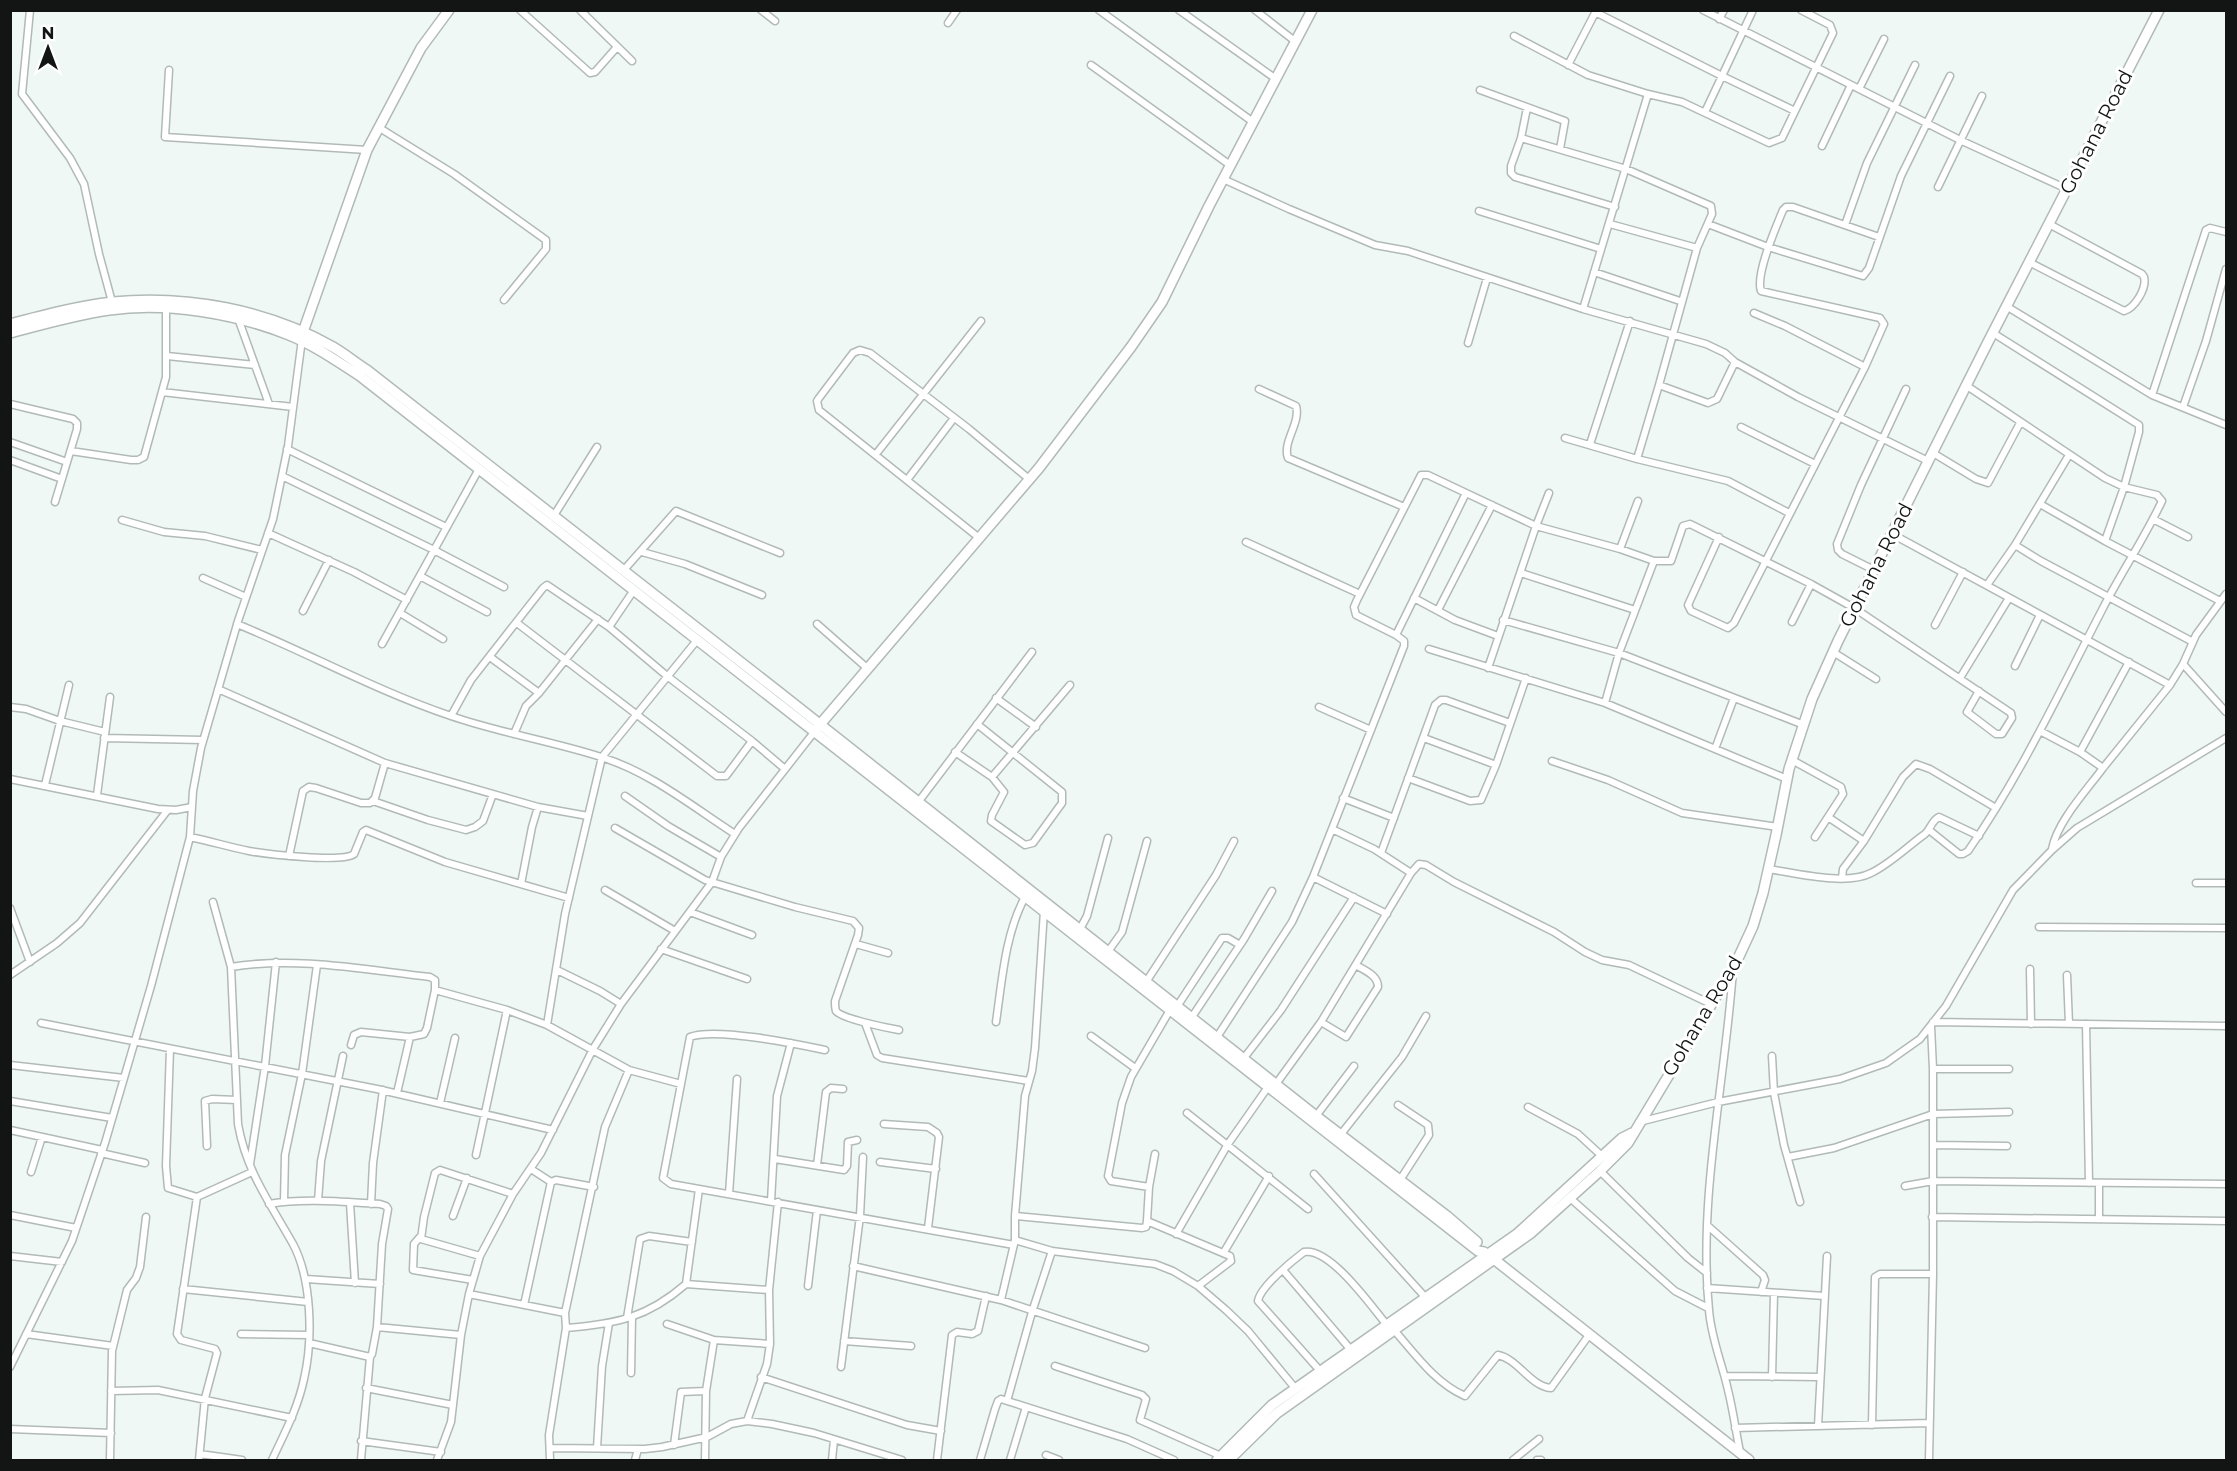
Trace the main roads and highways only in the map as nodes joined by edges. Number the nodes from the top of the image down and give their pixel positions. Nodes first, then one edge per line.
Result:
1 (449, 10) edge
2 (1312, 10) edge
3 (2159, 10) edge
4 (10, 324) edge
5 (10, 333) edge
6 (302, 337) junction
7 (818, 727) junction
8 (916, 804) junction
9 (1056, 915) junction
10 (1106, 954) junction
11 (1174, 1008) junction
12 (1272, 1085) junction
13 (1632, 1133) junction
14 (1489, 1256) junction
15 (1390, 1328) junction
16 (1323, 1375) junction
17 (1746, 1458) edge
18 (1223, 1459) edge

1 - 6 main road
2 - 7 main road
3 - 13 main road, Gohana Road
4 - 6 main road
5 - 6 main road
6 - 7 main road
6 - 7 main road
7 - 8 main road
8 - 9 main road
8 - 9 main road
9 - 10 main road
9 - 10 main road
10 - 11 main road
10 - 11 main road
11 - 12 main road
11 - 12 main road
12 - 14 main road
12 - 14 main road
13 - 14 main road
13 - 14 main road, Gohana Road
14 - 15 main road
14 - 15 main road
14 - 17 main road
15 - 16 main road
15 - 16 main road
16 - 18 main road
16 - 18 main road

